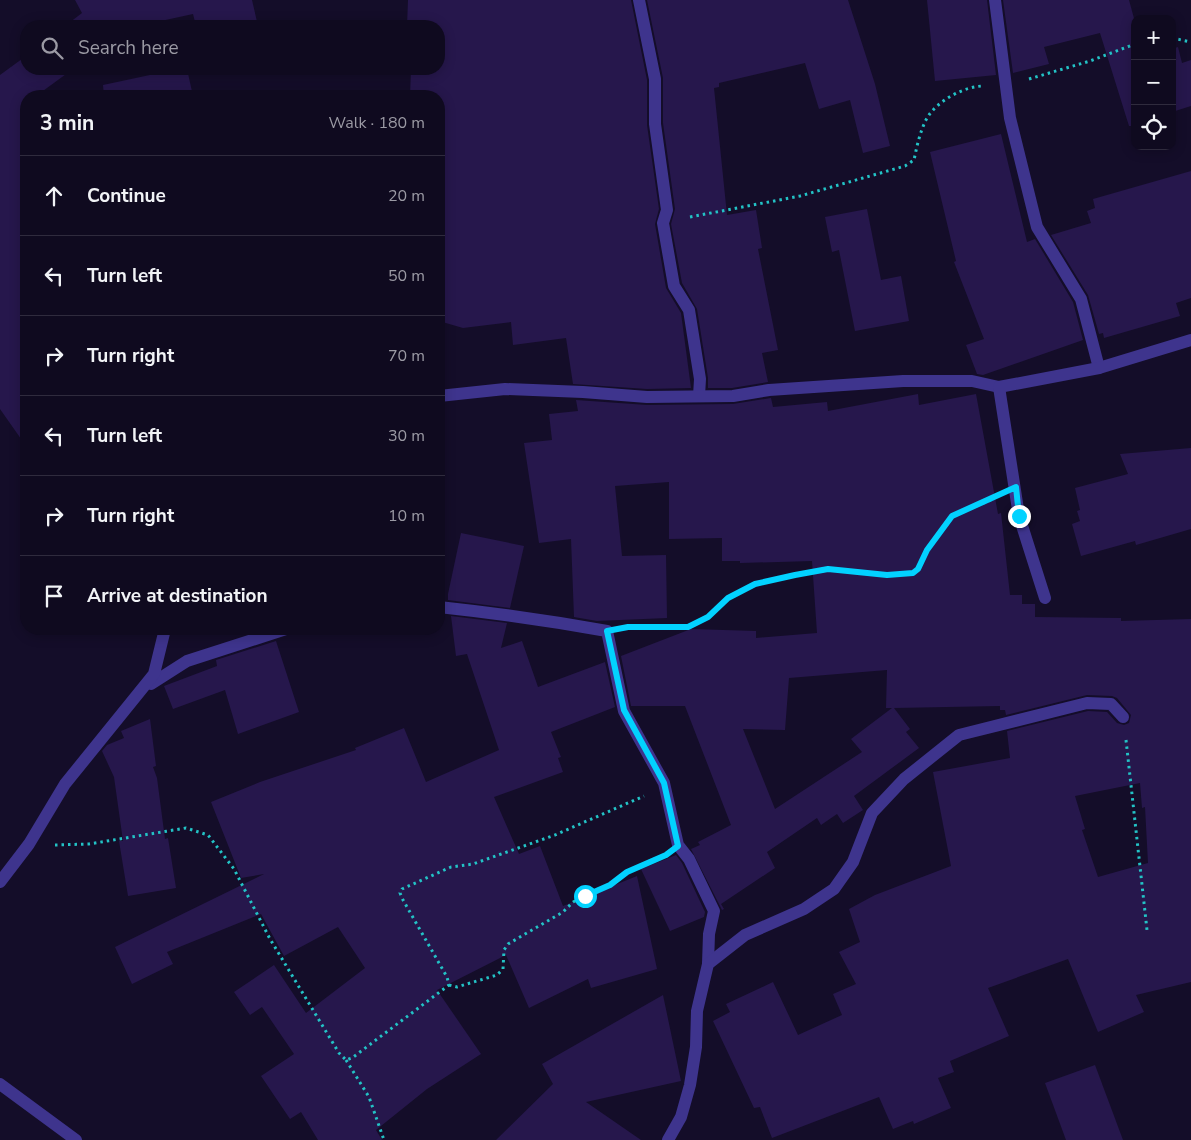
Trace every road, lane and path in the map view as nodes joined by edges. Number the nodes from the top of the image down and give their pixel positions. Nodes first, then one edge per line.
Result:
1 (640, 0) edge
2 (995, 0) edge
3 (1176, 39) edge
4 (1191, 42) edge
5 (1131, 46) edge
6 (1007, 86) junction
7 (663, 223) junction
8 (1191, 340) edge
9 (1100, 368) junction
10 (999, 387) junction
11 (445, 395) edge
12 (699, 396) junction
13 (1016, 487) junction
14 (1046, 598) dead end
15 (445, 608) edge
16 (607, 631) junction
17 (164, 635) edge
18 (267, 635) edge
19 (139, 693) junction
20 (1124, 717) joint
21 (664, 783) junction
22 (29, 844) junction
23 (678, 846) junction
24 (0, 882) edge
25 (1147, 930) dead end
26 (708, 964) junction
27 (449, 985) junction
28 (346, 1060) junction
29 (0, 1084) edge
30 (76, 1140) edge
31 (384, 1140) edge
32 (668, 1140) edge

1 - 7 street
2 - 6 street
3 - 4 path
5 - 6 path
6 - 7 path
6 - 9 street
7 - 12 street
8 - 9 street
9 - 10 street
10 - 12 street
10 - 13 street
11 - 12 street
13 - 14 street
13 - 16 path
15 - 16 street
16 - 21 street
17 - 19 street
18 - 19 street
19 - 22 street
20 - 25 path
20 - 26 street
21 - 23 street
21 - 27 path
22 - 24 street
22 - 28 path
23 - 26 street
23 - 27 path
26 - 32 street
27 - 28 path
28 - 31 path
29 - 30 street

